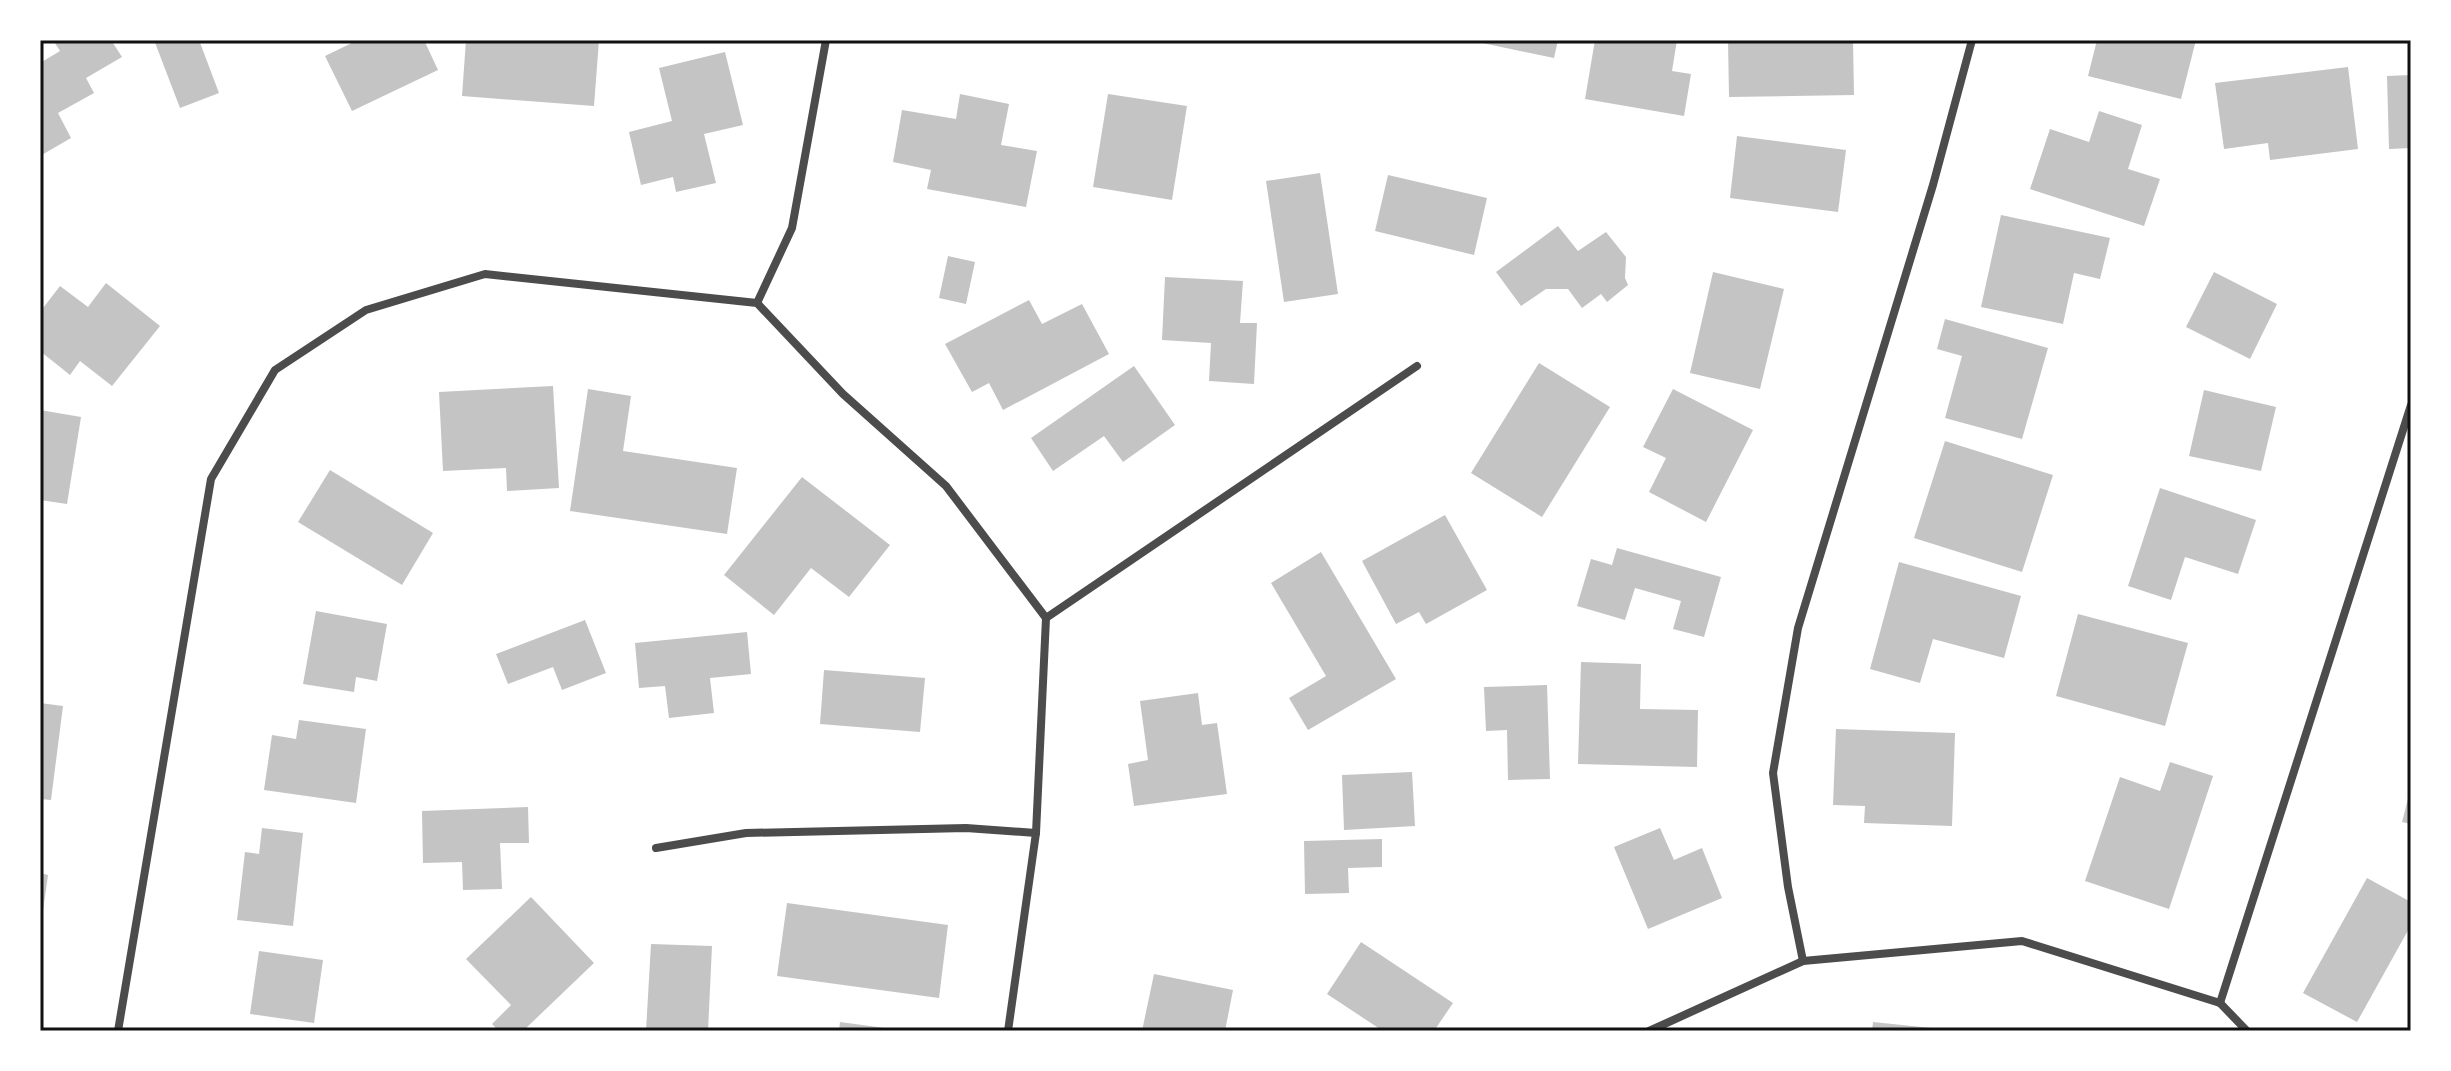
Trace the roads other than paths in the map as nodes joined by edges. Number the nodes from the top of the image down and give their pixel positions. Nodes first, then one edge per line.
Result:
1 (826, 40) edge
2 (1972, 40) edge
3 (757, 303) junction
4 (1417, 366) dead end
5 (2411, 405) edge
6 (1046, 618) junction
7 (1036, 833) junction
8 (656, 848) dead end
9 (1803, 961) junction
10 (2220, 1003) junction
11 (118, 1031) edge
12 (1008, 1031) edge
13 (1649, 1031) edge
14 (2247, 1031) edge

1 - 3 street
2 - 9 street
3 - 6 street
3 - 11 street
4 - 6 street
5 - 10 street
6 - 7 street
7 - 8 street
7 - 12 street
9 - 10 street
9 - 13 street
10 - 14 street

